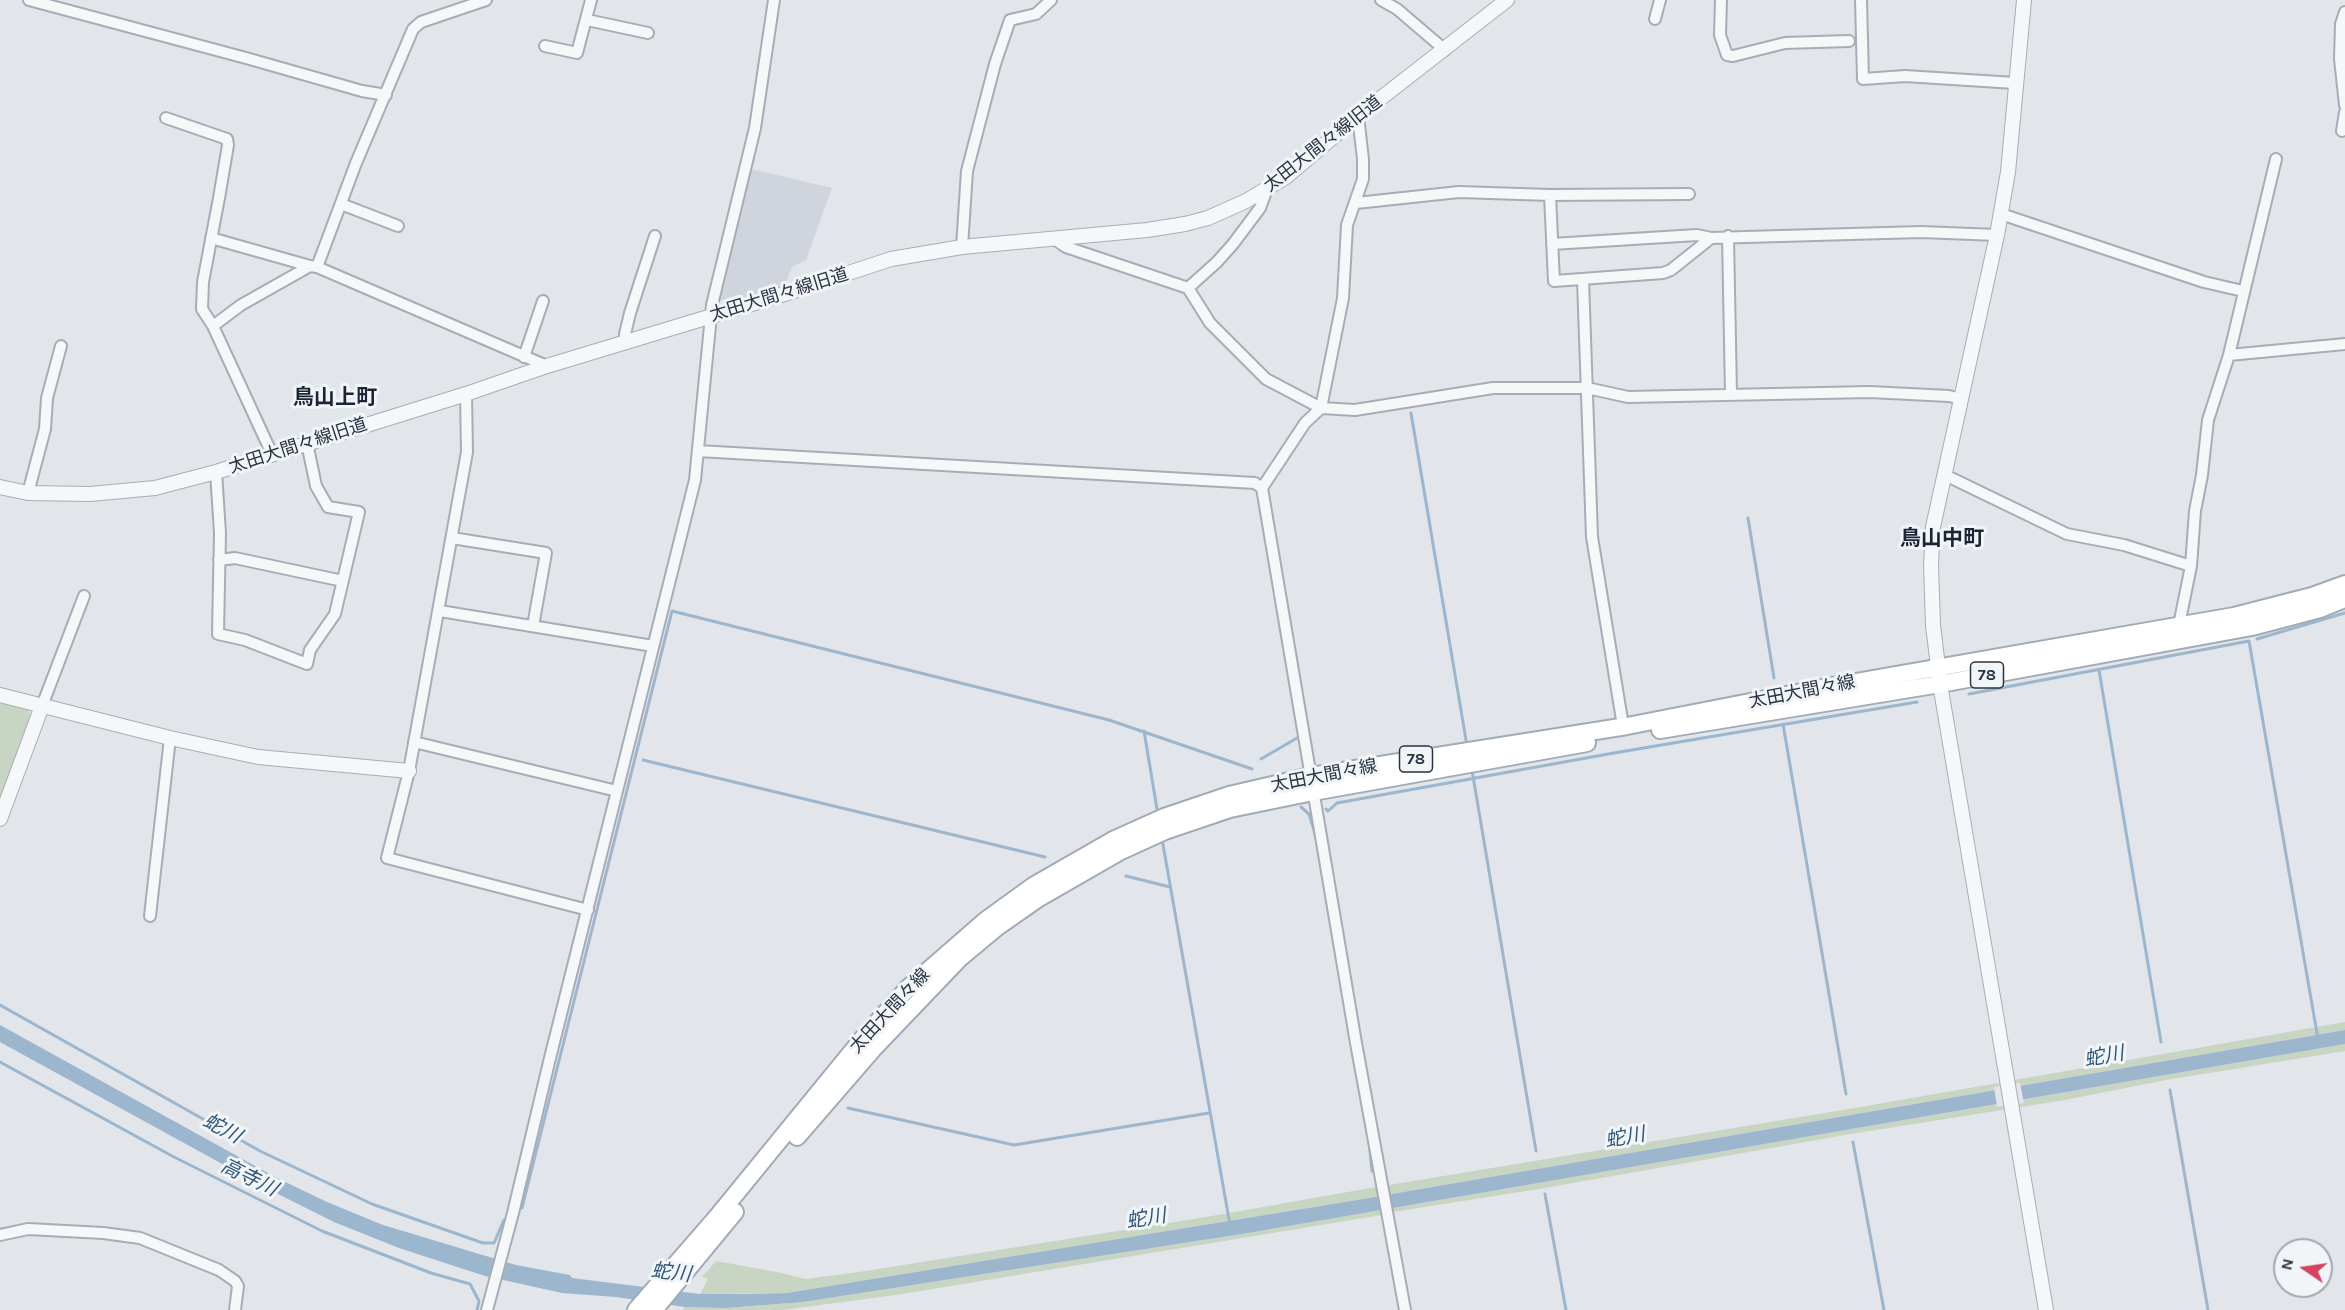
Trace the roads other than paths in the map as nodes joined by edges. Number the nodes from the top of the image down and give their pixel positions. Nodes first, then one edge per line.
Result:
1 (28, 0) edge
2 (70, 0) edge
3 (486, 0) edge
4 (591, 0) edge
5 (774, 0) edge
6 (1051, 0) edge
7 (1381, 0) edge
8 (1507, 0) edge
9 (1660, 0) edge
10 (1721, 0) edge
11 (1860, 0) edge
12 (2024, 0) edge
13 (68, 12) junction
14 (2345, 12) edge
15 (1655, 19) dead end
16 (586, 20) junction
17 (648, 33) dead end
18 (1849, 41) dead end
19 (545, 46) dead end
20 (1445, 50) junction
21 (2015, 83) junction
22 (386, 95) junction
23 (2345, 105) edge
24 (2345, 112) edge
25 (1358, 116) junction
26 (166, 118) dead end
27 (2342, 131) dead end
28 (2276, 159) dead end
29 (1268, 189) junction
30 (1689, 194) dead end
31 (1550, 195) junction
32 (1356, 203) junction
33 (341, 204) junction
34 (2001, 213) junction
35 (398, 226) dead end
36 (1997, 235) junction
37 (655, 236) dead end
38 (1728, 236) junction
39 (211, 238) junction
40 (1711, 238) junction
41 (1054, 240) junction
42 (1552, 244) junction
43 (962, 247) junction
44 (314, 266) junction
45 (1583, 280) junction
46 (1188, 288) junction
47 (2243, 291) junction
48 (543, 301) dead end
49 (711, 316) junction
50 (213, 327) junction
51 (625, 343) junction
52 (2345, 344) edge
53 (62, 346) dead end
54 (2229, 355) junction
55 (524, 357) junction
56 (547, 366) junction
57 (1587, 388) junction
58 (466, 394) junction
59 (1731, 394) junction
60 (1961, 399) junction
61 (1321, 408) junction
62 (307, 443) junction
63 (698, 451) junction
64 (272, 454) junction
65 (216, 472) junction
66 (1945, 475) junction
67 (0, 487) edge
68 (1262, 488) junction
69 (28, 493) junction
70 (452, 538) junction
71 (219, 560) junction
72 (2191, 566) junction
73 (344, 581) junction
74 (2345, 584) edge
75 (84, 596) dead end
76 (2345, 599) edge
77 (440, 611) junction
78 (2179, 625) junction
79 (533, 626) junction
80 (652, 646) junction
81 (1939, 676) junction
82 (0, 695) edge
83 (42, 706) junction
84 (1623, 726) junction
85 (170, 738) junction
86 (414, 742) junction
87 (409, 771) junction
88 (1312, 784) junction
89 (617, 790) junction
90 (0, 819) edge
91 (588, 910) junction
92 (150, 916) dead end
93 (0, 1235) edge
94 (673, 1277) junction
95 (235, 1310) edge
96 (488, 1310) edge
97 (636, 1310) edge
98 (654, 1310) edge
99 (1405, 1310) edge
100 (2046, 1310) edge

1 - 13 street
2 - 13 street
3 - 22 street
4 - 16 street
5 - 49 street
6 - 43 street
7 - 20 street
8 - 20 street, 太田大間々線旧道
9 - 15 street
10 - 18 street
11 - 21 street
12 - 21 street
13 - 22 street
14 - 23 street
16 - 17 street
16 - 19 street
20 - 25 street, 太田大間々線旧道
21 - 34 street
22 - 33 street
24 - 27 street
25 - 29 street, 太田大間々線旧道
25 - 32 street
26 - 39 street
28 - 47 street
29 - 41 street, 太田大間々線旧道
29 - 46 street
30 - 31 street
31 - 32 street
31 - 42 street
32 - 61 street
33 - 35 street
33 - 44 street
34 - 36 street
34 - 47 street
36 - 38 street
36 - 60 street
37 - 51 street
38 - 40 street
38 - 59 street
39 - 44 street
39 - 50 street
40 - 42 street
40 - 45 street
41 - 43 street, 太田大間々線旧道
41 - 46 street
42 - 45 street
43 - 49 street, 太田大間々線旧道
44 - 50 street
44 - 55 street
45 - 57 street
46 - 61 street
47 - 54 street
48 - 55 street
49 - 51 street, 太田大間々線旧道
49 - 63 street
50 - 64 street
51 - 56 street, 太田大間々線旧道
52 - 54 street
53 - 69 street
54 - 72 street
55 - 56 street
56 - 58 street, 太田大間々線旧道
57 - 59 street
57 - 61 street
57 - 84 street
58 - 62 street, 太田大間々線旧道
58 - 70 street
59 - 60 street
60 - 66 street
61 - 68 street
62 - 64 street, 太田大間々線旧道
62 - 73 street
63 - 68 street
63 - 80 street
64 - 65 street, 太田大間々線旧道
65 - 69 street, 太田大間々線旧道
65 - 71 street
66 - 72 street
66 - 81 street
67 - 69 street, 太田大間々線旧道
68 - 88 street
70 - 77 street
70 - 79 street
71 - 73 street
71 - 73 street
72 - 78 street
74 - 78 main road, 太田大間々線 / 78
75 - 83 street
76 - 81 main road, 太田大間々線 / 78
77 - 79 street
77 - 86 street
78 - 81 main road, 太田大間々線 / 78
79 - 80 street
80 - 89 street
81 - 84 main road, 太田大間々線 / 78
81 - 88 main road, 太田大間々線 / 78
81 - 100 street
82 - 83 street
83 - 85 street
83 - 90 street
84 - 88 main road, 太田大間々線 / 78
85 - 87 street
85 - 92 street
86 - 87 street
86 - 89 street
87 - 91 street
88 - 94 main road, 太田大間々線 / 78
88 - 99 street
89 - 91 street
91 - 96 street
93 - 95 street
94 - 97 main road, 太田大間々線 / 78
94 - 98 main road, 太田大間々線 / 78

